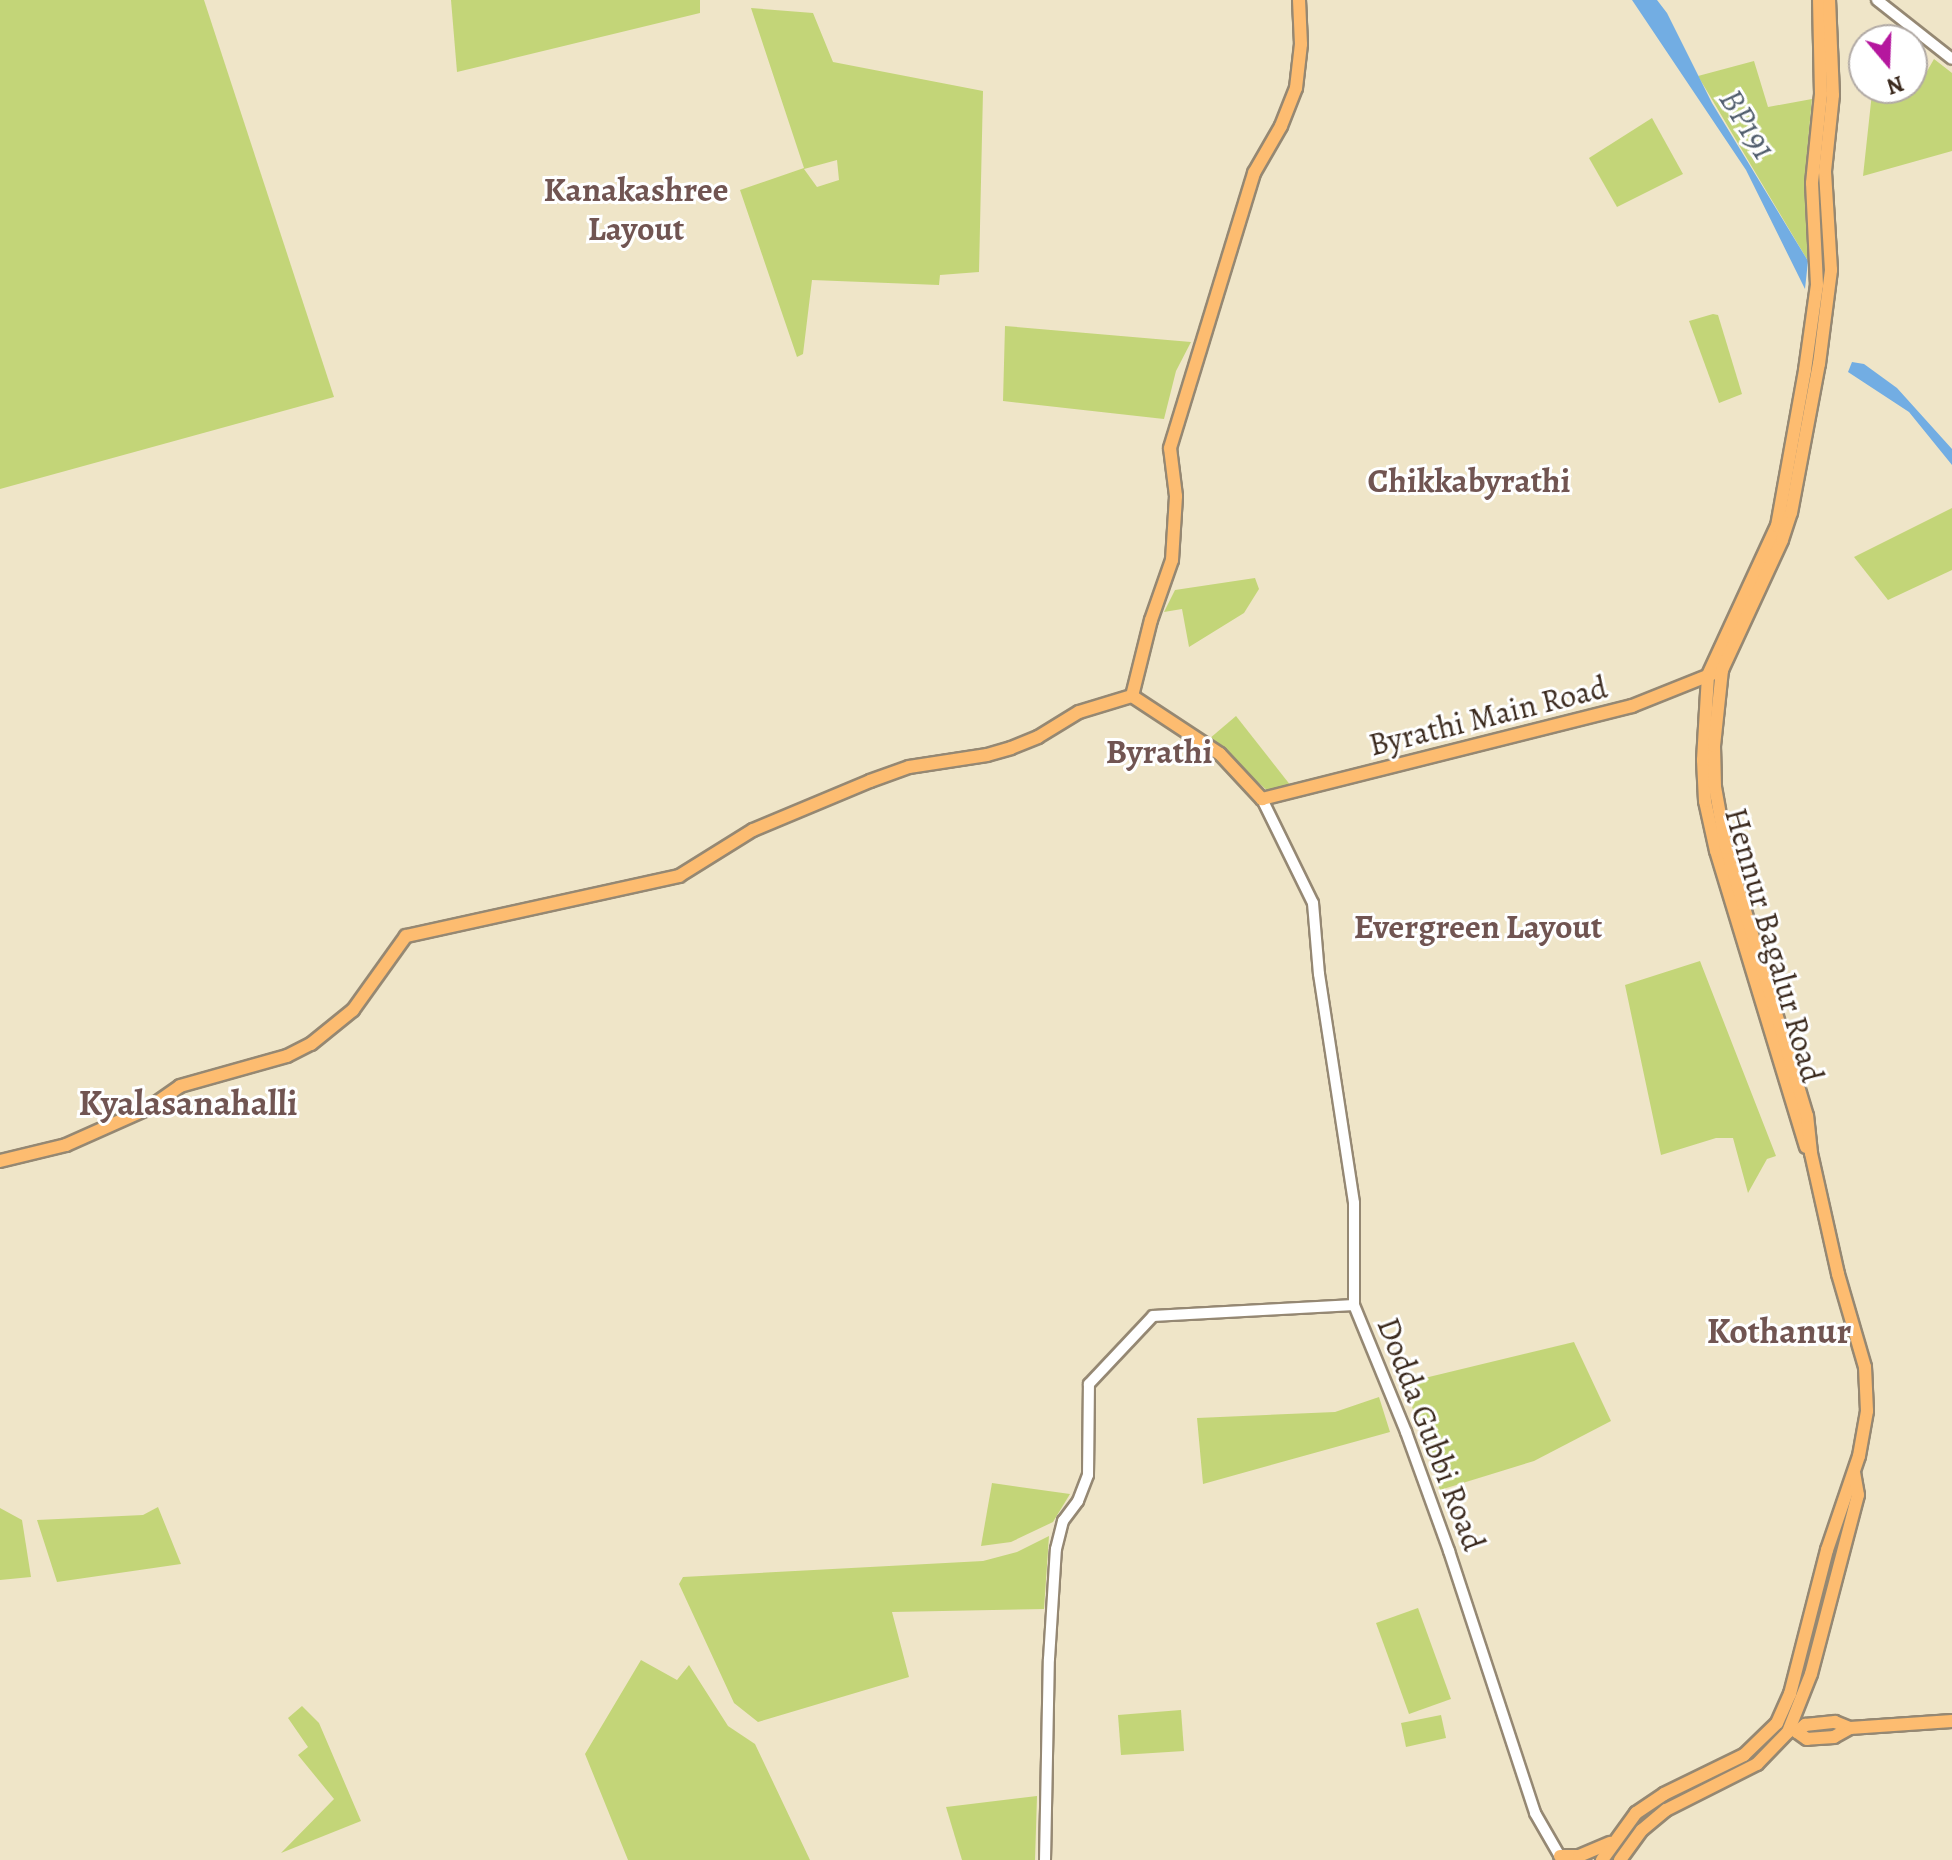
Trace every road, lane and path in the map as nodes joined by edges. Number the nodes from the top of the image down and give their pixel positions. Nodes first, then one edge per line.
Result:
1 (1299, 0) edge
2 (1819, 0) edge
3 (1829, 0) edge
4 (1877, 0) edge
5 (1952, 59) edge
6 (1722, 670) junction
7 (1708, 675) junction
8 (1132, 696) junction
9 (1262, 799) junction
10 (1811, 1153) junction
11 (0, 1161) edge
12 (1354, 1305) junction
13 (1854, 1473) junction
14 (1952, 1721) edge
15 (1777, 1723) junction
16 (1792, 1732) junction
17 (1612, 1841) junction
18 (1561, 1858) edge
19 (1045, 1860) edge
20 (1602, 1860) edge
21 (1620, 1860) edge

1 - 8 main road
2 - 7 main road, Hennur Bagalur Road
3 - 6 main road, Hennur Bagalur Road
4 - 5 street
6 - 7 main road, Byrathi Main Road
6 - 10 main road, Hennur Bagalur Road
7 - 9 main road, Byrathi Main Road
7 - 10 main road, Hennur Bagalur Road
8 - 9 main road
8 - 11 main road
9 - 12 street
10 - 13 main road, Hennur Bagalur Road
12 - 18 street, Dodda Gubbi Road
12 - 19 street, Dodda Gubbi Road
13 - 15 main road, Hennur Bagalur Road
13 - 16 main road, Hennur Bagalur Road
14 - 16 main road
15 - 16 street
15 - 17 main road, Hennur Bagalur Road
16 - 21 main road, Hennur Bagalur Road
17 - 18 main road
17 - 20 main road, Hennur Bagalur Road

